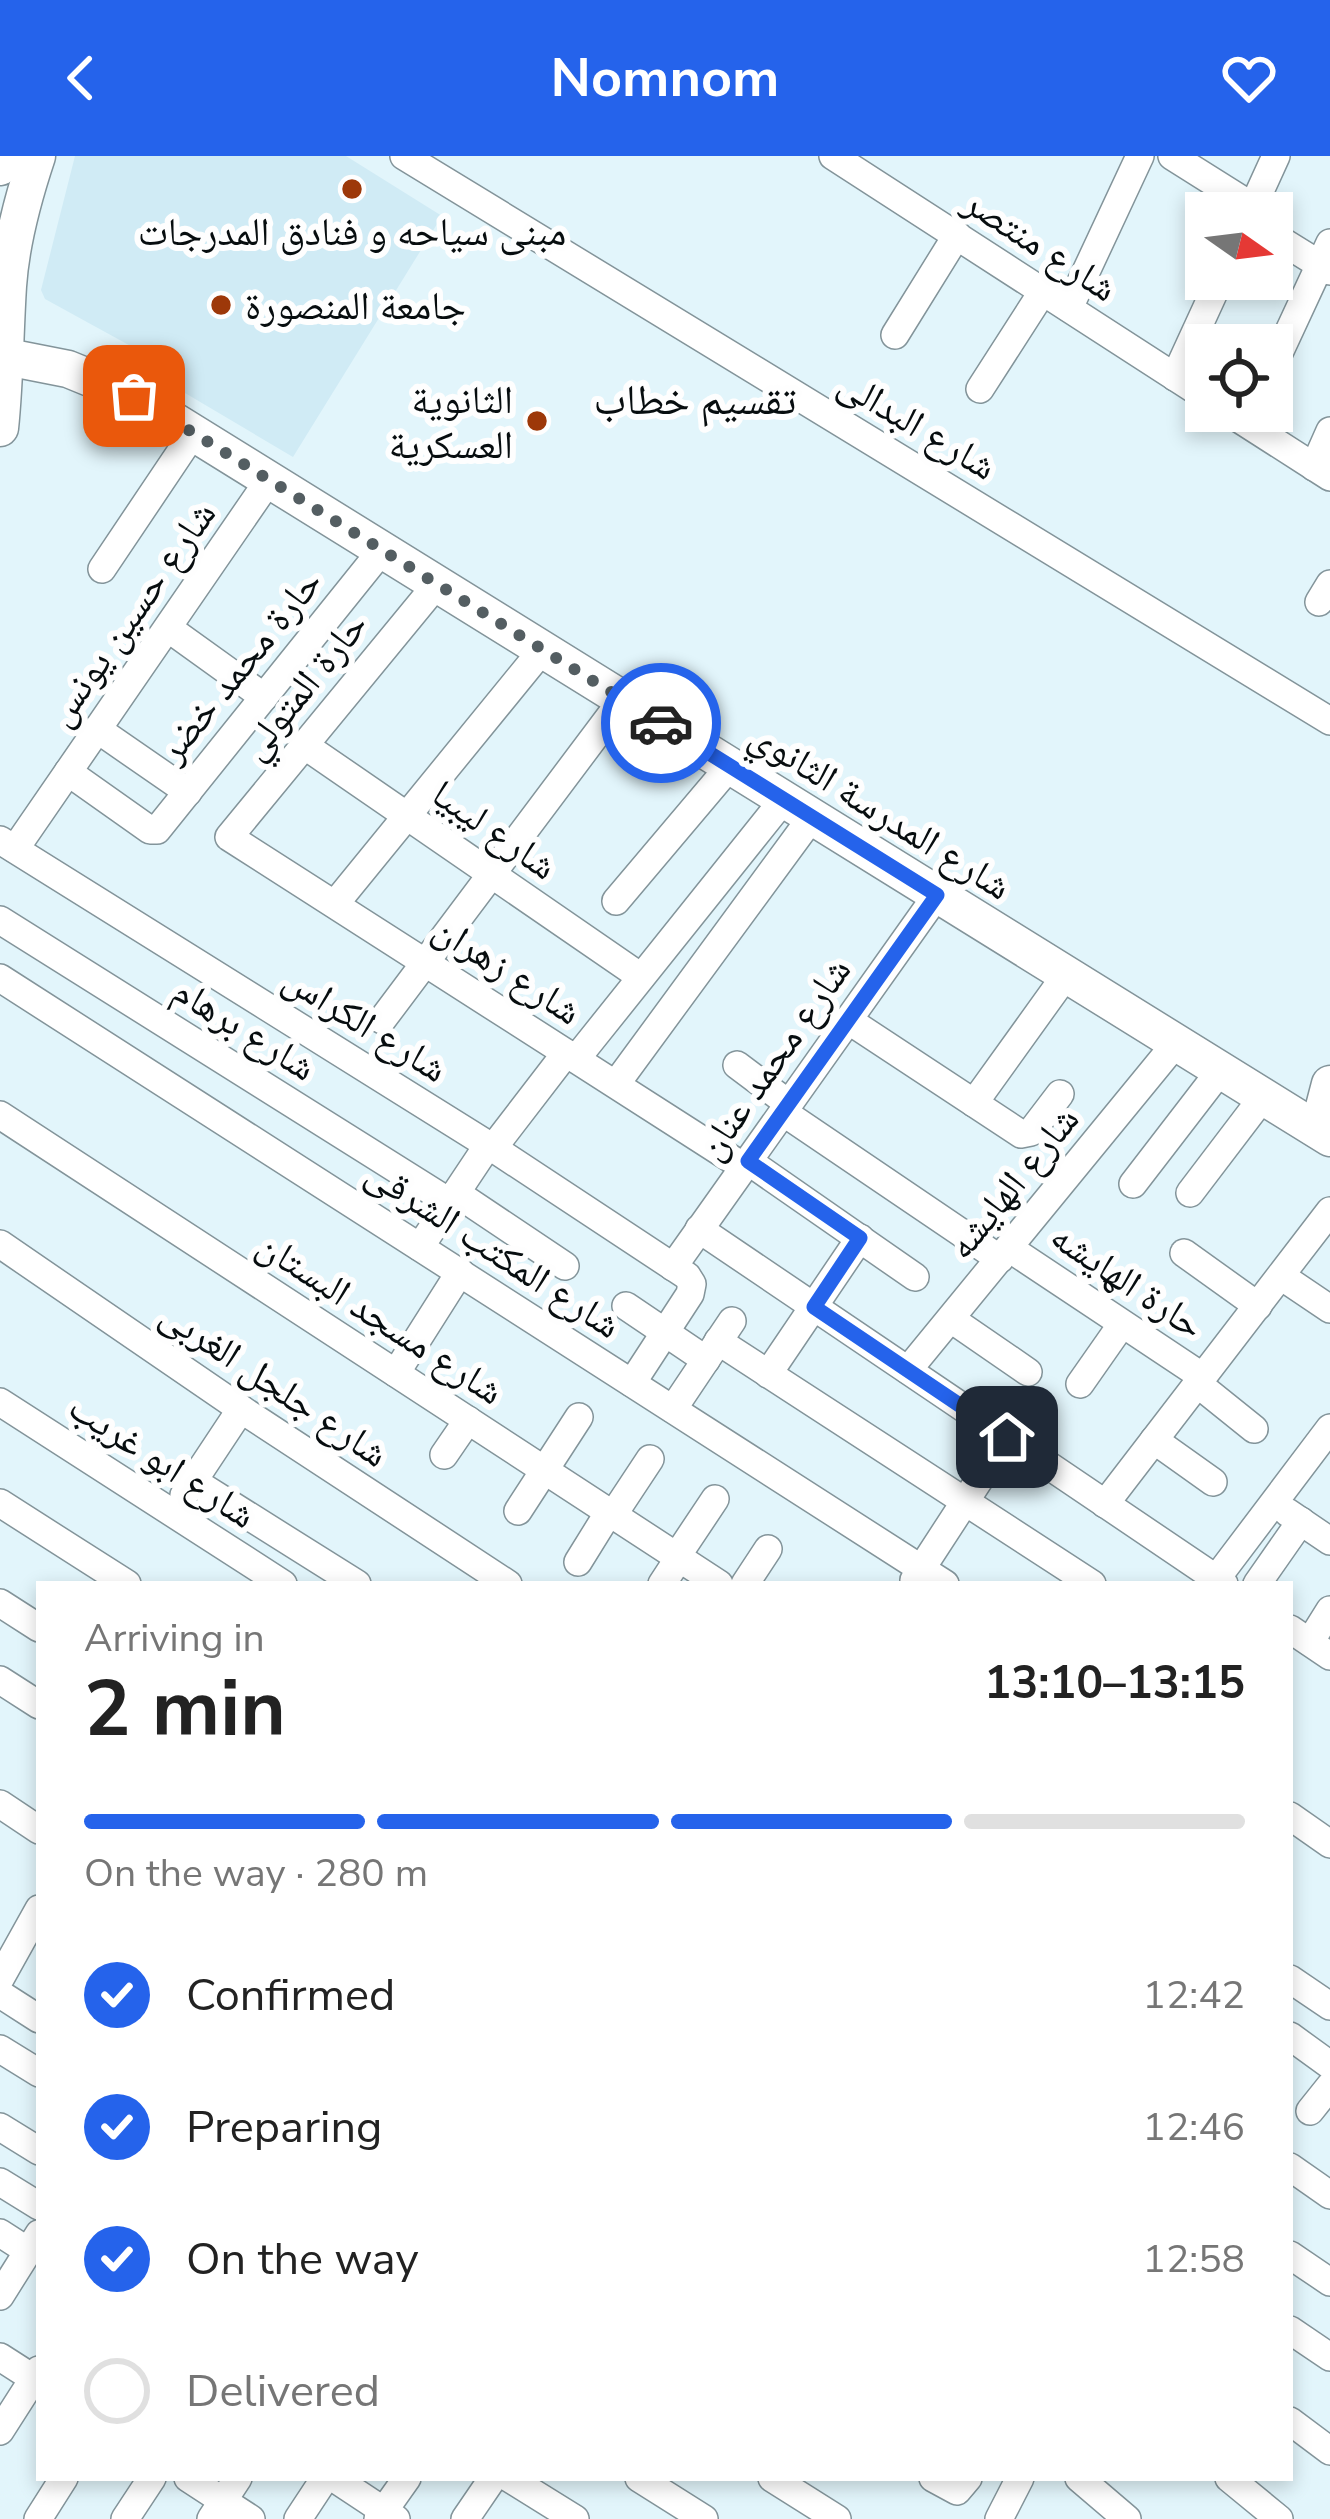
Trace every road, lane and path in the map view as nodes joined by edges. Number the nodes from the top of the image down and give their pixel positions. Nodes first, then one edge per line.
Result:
1 (8, 156) edge
2 (37, 156) edge
3 (404, 156) edge
4 (833, 156) edge
5 (1140, 156) edge
6 (1172, 156) edge
7 (1276, 156) edge
8 (0, 166) edge
9 (1225, 192) edge
10 (1260, 192) edge
11 (957, 235) junction
12 (1293, 244) edge
13 (1326, 259) edge
14 (1043, 291) junction
15 (1210, 300) edge
16 (1069, 308) junction
17 (1293, 326) edge
18 (896, 335) dead end
19 (8, 357) junction
20 (1175, 377) junction
21 (1185, 384) edge
22 (980, 389) dead end
23 (0, 428) edge
24 (1330, 431) edge
25 (194, 432) junction
26 (1266, 432) edge
27 (1322, 472) edge
28 (269, 480) junction
29 (382, 550) junction
30 (103, 569) dead end
31 (437, 584) junction
32 (167, 628) junction
33 (543, 649) junction
34 (264, 698) junction
35 (623, 699) junction
36 (1330, 721) edge
37 (97, 729) junction
38 (304, 745) junction
39 (730, 766) junction
40 (68, 772) junction
41 (188, 792) junction
42 (798, 808) junction
43 (407, 816) junction
44 (229, 837) joint
45 (7, 844) edge
46 (492, 874) junction
47 (937, 895) junction
48 (616, 901) dead end
49 (335, 904) junction
50 (0, 920) edge
51 (426, 963) junction
52 (1066, 975) junction
53 (641, 977) junction
54 (0, 978) edge
55 (382, 1020) dead end
56 (848, 1020) junction
57 (1176, 1043) junction
58 (571, 1056) junction
59 (737, 1065) dead end
60 (1220, 1071) junction
61 (616, 1084) junction
62 (1330, 1084) edge
63 (1060, 1094) dead end
64 (1263, 1097) junction
65 (974, 1103) junction
66 (786, 1108) junction
67 (0, 1115) edge
68 (1324, 1134) edge
69 (490, 1147) junction
70 (746, 1164) junction
71 (1132, 1184) dead end
72 (1190, 1193) dead end
73 (453, 1198) junction
74 (1330, 1211) edge
75 (700, 1229) junction
76 (860, 1238) junction
77 (0, 1244) edge
78 (420, 1247) junction
79 (1005, 1253) junction
80 (1184, 1253) dead end
81 (566, 1266) dead end
82 (680, 1271) junction
83 (460, 1272) junction
84 (1281, 1276) junction
85 (915, 1277) dead end
86 (626, 1306) dead end
87 (1258, 1306) junction
88 (814, 1307) junction
89 (1330, 1309) edge
90 (951, 1319) junction
91 (1123, 1324) junction
92 (665, 1333) junction
93 (719, 1341) junction
94 (908, 1370) junction
95 (1028, 1372) dead end
96 (396, 1373) junction
97 (768, 1374) junction
98 (1200, 1381) junction
99 (632, 1383) junction
100 (1080, 1384) dead end
101 (0, 1402) edge
102 (242, 1409) junction
103 (674, 1409) junction
104 (580, 1417) dead end
105 (468, 1420) junction
106 (1254, 1430) dead end
107 (1329, 1430) edge
108 (1007, 1437) junction
109 (1154, 1440) junction
110 (444, 1456) dead end
111 (650, 1459) dead end
112 (544, 1470) junction
113 (194, 1481) junction
114 (1214, 1482) dead end
115 (715, 1499) dead end
116 (965, 1502) junction
117 (0, 1503) edge
118 (1274, 1503) junction
119 (1105, 1504) junction
120 (518, 1511) dead end
121 (172, 1513) junction
122 (611, 1514) junction
123 (1300, 1521) junction
124 (1330, 1540) edge
125 (768, 1549) dead end
126 (678, 1557) junction
127 (578, 1562) dead end
128 (926, 1579) edge
129 (123, 1581) edge
130 (278, 1581) edge
131 (352, 1581) edge
132 (503, 1581) edge
133 (664, 1581) edge
134 (714, 1581) edge
135 (747, 1581) edge
136 (1087, 1581) edge
137 (1220, 1581) edge
138 (1259, 1581) edge
139 (0, 1603) edge
140 (1330, 1610) edge
141 (36, 1626) edge
142 (1310, 1642) edge
143 (0, 1680) edge
144 (36, 1703) edge
145 (0, 1804) edge
146 (1293, 1818) edge
147 (36, 1827) edge
148 (1330, 1844) edge
149 (0, 1917) edge
150 (32, 1921) edge
151 (1330, 1970) edge
152 (0, 1979) edge
153 (1293, 1981) edge
154 (0, 1994) edge
155 (1324, 2002) edge
156 (36, 2017) edge
157 (1293, 2038) edge
158 (0, 2049) edge
159 (1330, 2065) edge
160 (36, 2071) edge
161 (1330, 2086) edge
162 (1310, 2111) dead end
163 (0, 2127) edge
164 (36, 2149) edge
165 (1293, 2169) edge
166 (0, 2182) edge
167 (1330, 2194) edge
168 (36, 2204) edge
169 (0, 2233) edge
170 (1293, 2257) edge
171 (31, 2258) edge
172 (1330, 2282) edge
173 (0, 2296) edge
174 (1293, 2332) edge
175 (0, 2357) edge
176 (1330, 2357) edge
177 (36, 2376) edge
178 (36, 2378) edge
179 (1293, 2423) edge
180 (0, 2431) edge
181 (1330, 2451) edge
182 (62, 2481) edge
183 (150, 2481) edge
184 (193, 2481) edge
185 (323, 2481) edge
186 (338, 2481) edge
187 (404, 2481) edge
188 (491, 2481) edge
189 (512, 2481) edge
190 (643, 2481) edge
191 (777, 2481) edge
192 (939, 2481) edge
193 (965, 2481) edge
194 (1019, 2481) edge
195 (1082, 2481) edge
196 (1233, 2481) edge
197 (224, 2499) edge
198 (542, 2510) edge
199 (386, 2516) edge
200 (1005, 2516) edge
201 (38, 2519) edge
202 (125, 2519) edge
203 (251, 2519) edge
204 (298, 2519) edge
205 (465, 2519) edge
206 (575, 2519) edge
207 (704, 2519) edge
208 (837, 2519) edge
209 (1127, 2519) edge
210 (1280, 2519) edge

1 - 8 main road
2 - 19 main road
3 - 36 street, شارع البدالى
4 - 11 street, شارع منتصر
5 - 16 street
6 - 9 street
7 - 10 street
11 - 14 street, شارع منتصر
11 - 18 street
12 - 13 street
13 - 17 street
14 - 16 street, شارع منتصر
14 - 22 street
15 - 20 street
16 - 20 street, شارع منتصر
19 - 23 main road
19 - 25 main road, شارع المدرسة الثانوي
20 - 21 street, شارع منتصر
24 - 27 street
25 - 28 main road, شارع المدرسة الثانوي
25 - 30 street
26 - 27 street
28 - 29 main road, شارع المدرسة الثانوي
28 - 32 street, شارع حسين يونس
29 - 31 main road, شارع المدرسة الثانوي
29 - 34 street, حارة محمد خضر
31 - 33 main road, شارع المدرسة الثانوي
31 - 38 street, حارة المتولي
32 - 34 street
32 - 37 street, شارع حسين يونس
33 - 35 main road, شارع المدرسة الثانوي
33 - 43 street
34 - 41 street, حارة محمد خضر
35 - 39 main road, شارع المدرسة الثانوي
35 - 46 street
37 - 40 street, شارع حسين يونس
37 - 41 street
38 - 43 street, شارع ليبيا
38 - 44 street, حارة المتولي
39 - 42 main road, شارع المدرسة الثانوي
39 - 48 street
40 - 41 street, حارة محمد خضر
40 - 45 street, شارع حسين يونس
42 - 47 main road, شارع المدرسة الثانوي
42 - 53 street
42 - 61 street
43 - 46 street, شارع ليبيا
43 - 49 street
44 - 49 street, شارع زهران
45 - 69 street, شارع الكراس
46 - 51 street
46 - 53 street, شارع ليبيا
47 - 52 main road, شارع المدرسة الثانوي
47 - 56 street, شارع محمد عنان
49 - 51 street, شارع زهران
50 - 73 street, شارع برهام
51 - 55 street
51 - 58 street, شارع زهران
52 - 57 main road, شارع المدرسة الثانوي
52 - 65 street
53 - 58 street
54 - 78 street, شارع المكتب الشرقى
56 - 65 street
56 - 66 street, شارع محمد عنان
57 - 60 main road, شارع المدرسة الثانوي
57 - 79 street, شارع الهايشه
58 - 61 street, شارع زهران
58 - 69 street
59 - 66 street, حارة الهايشه
60 - 64 main road, شارع المدرسة الثانوي
60 - 71 street
61 - 70 street, شارع زهران
62 - 68 main road
63 - 65 street
64 - 68 main road, شارع المدرسة الثانوي
64 - 72 street
66 - 70 street, شارع محمد عنان
66 - 79 street, حارة الهايشه
67 - 96 street, شارع مسجد البستان
69 - 73 street
69 - 82 street, شارع الكراس
70 - 75 street, شارع محمد عنان
70 - 76 street, شارع زهران
73 - 78 street
73 - 81 street, شارع برهام
74 - 84 street
75 - 82 street, شارع محمد عنان
75 - 88 street
76 - 85 street, شارع زهران
76 - 88 street
77 - 102 street, شارع جلجل الغربى
78 - 83 street, شارع المكتب الشرقى
79 - 90 street, شارع الهايشه
79 - 91 street, حارة الهايشه
80 - 87 street
82 - 92 street, شارع محمد عنان
83 - 96 street
83 - 99 street, شارع المكتب الشرقى
84 - 87 street
84 - 89 street
86 - 92 street
87 - 98 street
88 - 94 street
88 - 97 street
90 - 94 street, شارع الهايشه
90 - 95 street
91 - 98 street, حارة الهايشه
91 - 100 street
92 - 93 street
92 - 99 street, شارع محمد عنان
93 - 97 street
93 - 103 street
94 - 108 street
96 - 105 street, شارع مسجد البستان
97 - 116 street
98 - 106 street, حارة الهايشه
98 - 109 street
99 - 103 street, شارع المكتب الشرقى
101 - 121 street, شارع ابو غريب
102 - 113 street
102 - 132 street, شارع جلجل الغربى
103 - 128 street, شارع المكتب الشرقى
104 - 112 street
105 - 110 street
105 - 112 street, شارع مسجد البستان
107 - 118 street
108 - 116 street
108 - 119 street
109 - 114 street
109 - 119 street
111 - 122 street
112 - 120 street
112 - 122 street, شارع مسجد البستان
113 - 121 street
113 - 131 street
115 - 126 street
116 - 128 street
116 - 136 street
117 - 129 street
118 - 123 street
118 - 137 street
119 - 137 street
121 - 130 street, شارع ابو غريب
122 - 126 street, شارع مسجد البستان
122 - 127 street
123 - 124 street
123 - 138 street
125 - 135 street
126 - 133 street
126 - 134 street, شارع مسجد البستان
139 - 141 street
140 - 142 street
143 - 144 street
145 - 147 street
146 - 148 street
149 - 150 street
150 - 152 street
151 - 155 street
153 - 155 street
154 - 156 street
157 - 159 street
158 - 160 street
161 - 162 street
163 - 164 street
165 - 167 street
166 - 168 street
169 - 171 street
170 - 172 street
171 - 173 street
174 - 176 street
175 - 177 street
178 - 180 street
179 - 181 street
182 - 201 street
183 - 202 street
184 - 197 street
185 - 204 street
186 - 199 street
187 - 199 street
188 - 205 street
189 - 198 street
190 - 207 street
191 - 208 street
192 - 193 street
194 - 200 street
195 - 209 street
196 - 210 street
197 - 203 street
198 - 206 street

